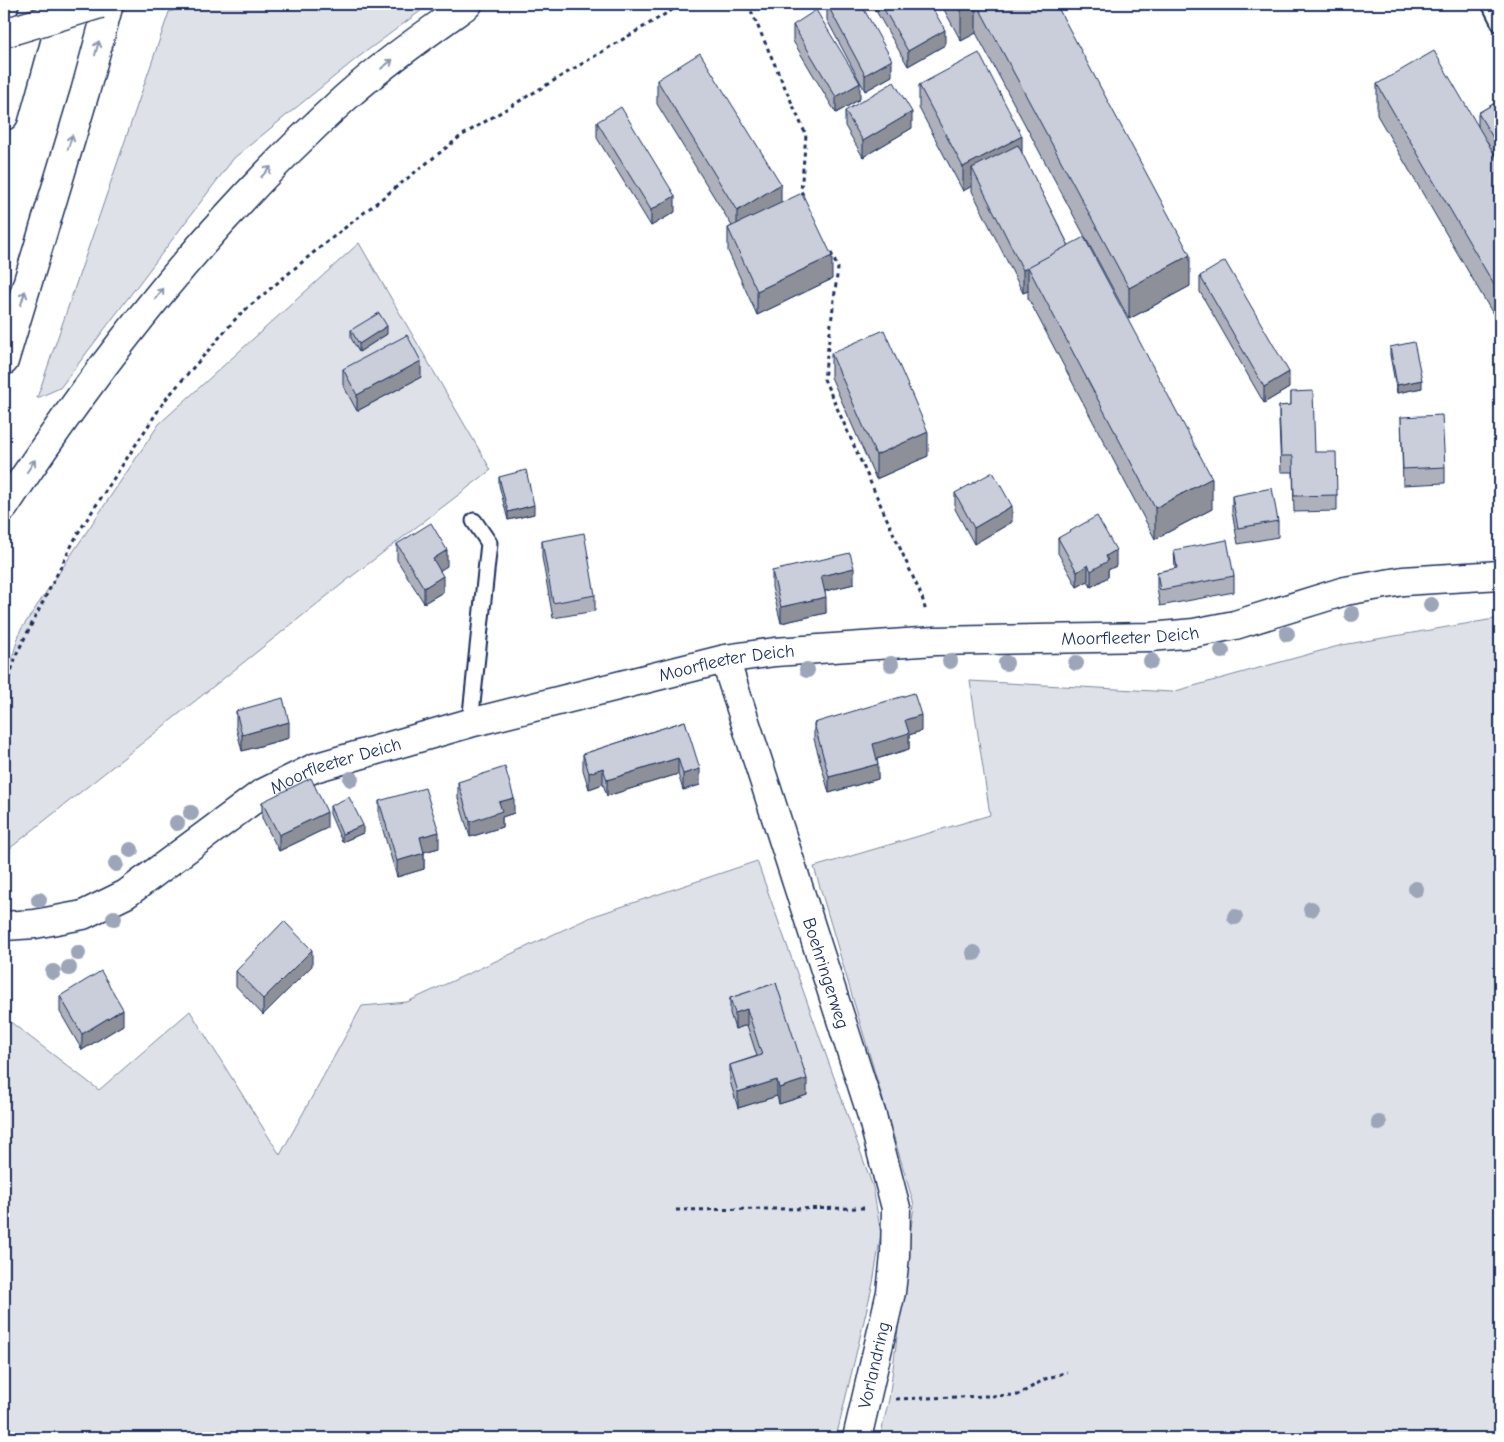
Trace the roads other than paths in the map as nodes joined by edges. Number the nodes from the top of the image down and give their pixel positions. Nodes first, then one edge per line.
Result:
1 (35, 4) edge
2 (100, 4) edge
3 (108, 4) edge
4 (468, 4) edge
5 (1490, 4) edge
6 (1500, 24) edge
7 (4, 33) edge
8 (4, 116) edge
9 (4, 361) edge
10 (4, 507) edge
11 (474, 521) dead end
12 (1500, 574) edge
13 (725, 659) junction
14 (470, 722) junction
15 (4, 926) edge
16 (891, 1292) joint
17 (857, 1438) edge

1 - 8 main road
2 - 7 main road, bridge
9 -> 3 main road
10 -> 4 main road
5 - 6 lane
11 - 14 lane
12 - 13 main road, Moorfleeter Deich
13 - 14 main road, Moorfleeter Deich
13 - 16 main road, Boehringerweg
14 - 15 main road, Moorfleeter Deich
16 - 17 main road, Vorlandring

